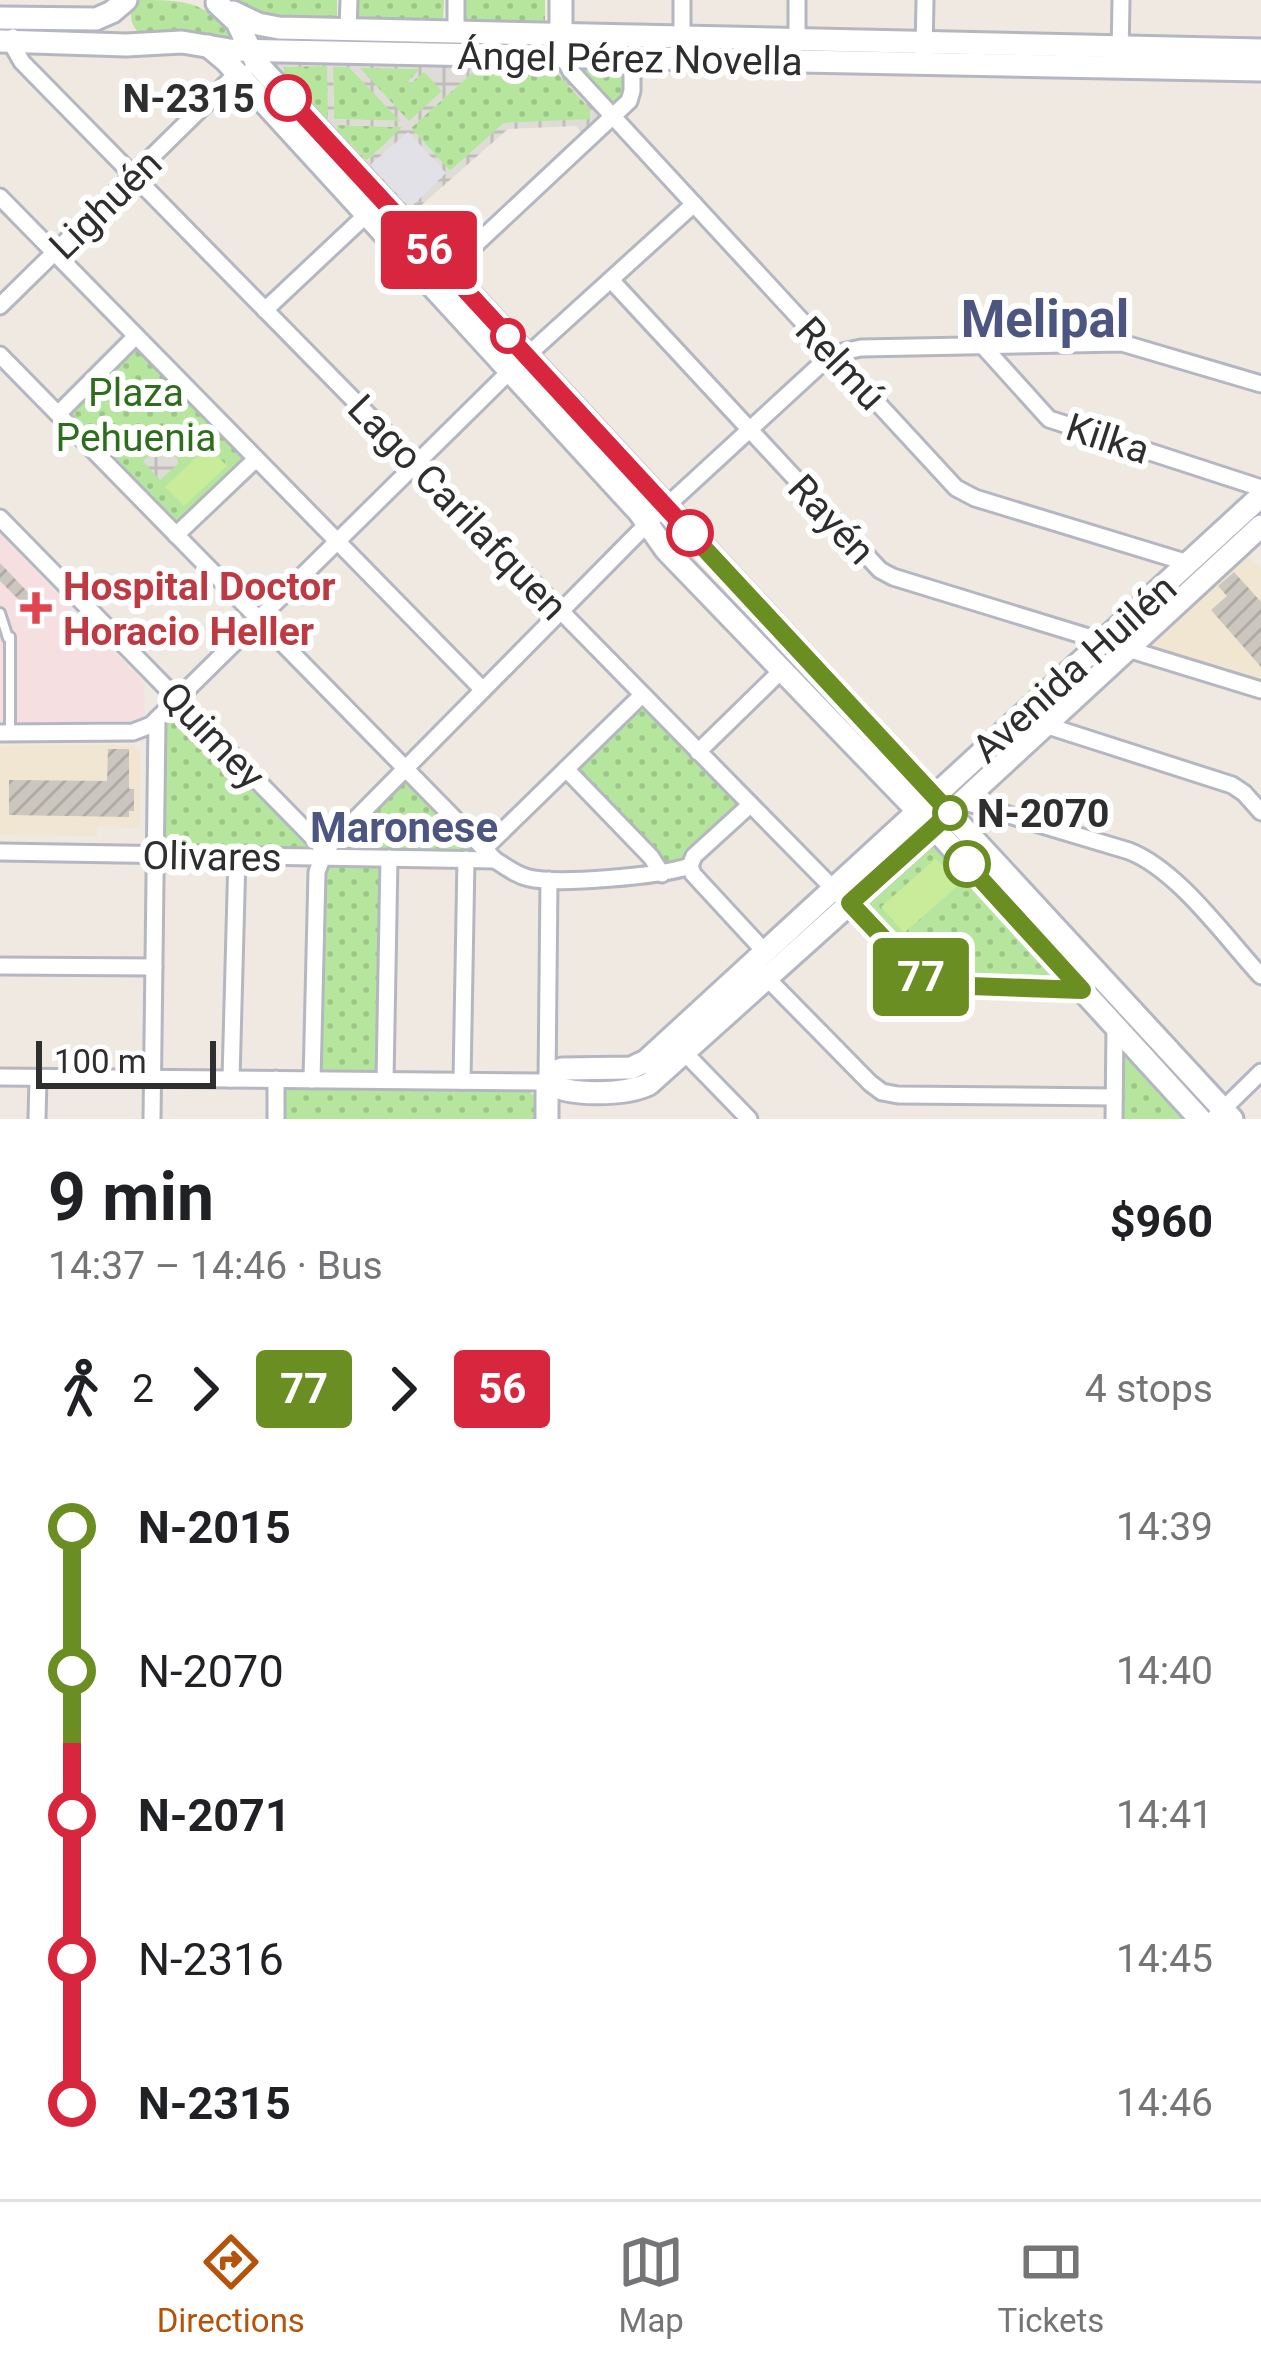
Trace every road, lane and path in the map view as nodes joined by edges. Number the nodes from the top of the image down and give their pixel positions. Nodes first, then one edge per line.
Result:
1 (349, 0) edge
2 (456, 0) edge
3 (561, 0) edge
4 (682, 0) edge
5 (797, 0) edge
6 (925, 0) edge
7 (1121, 0) edge
8 (213, 2) edge
9 (125, 3) edge
10 (349, 29) junction
11 (7, 30) edge
12 (456, 32) junction
13 (682, 37) junction
14 (797, 40) junction
15 (156, 44) junction
16 (562, 45) junction
17 (208, 46) junction
18 (250, 50) junction
19 (1261, 50) edge
20 (924, 53) junction
21 (1120, 57) junction
22 (632, 58) junction
23 (1261, 70) edge
24 (237, 74) junction
25 (613, 116) junction
26 (134, 176) junction
27 (0, 197) edge
28 (694, 204) junction
29 (374, 207) junction
30 (55, 253) junction
31 (440, 278) junction
32 (611, 280) junction
33 (0, 306) edge
34 (265, 310) junction
35 (136, 336) junction
36 (983, 346) junction
37 (0, 355) edge
38 (834, 356) junction
39 (519, 364) junction
40 (1261, 384) edge
41 (58, 414) junction
42 (748, 430) junction
43 (256, 459) junction
44 (416, 464) junction
45 (1261, 492) edge
46 (666, 507) junction
47 (0, 518) edge
48 (647, 524) junction
49 (1261, 526) edge
50 (176, 535) junction
51 (337, 541) junction
52 (1188, 563) junction
53 (561, 612) junction
54 (0, 613) edge
55 (258, 619) junction
56 (1103, 641) junction
57 (1128, 649) junction
58 (782, 670) junction
59 (483, 690) junction
60 (1261, 690) edge
61 (642, 694) junction
62 (177, 699) junction
63 (157, 719) junction
64 (1035, 719) junction
65 (5, 733) edge
66 (698, 752) junction
67 (405, 769) junction
68 (566, 769) junction
69 (750, 805) junction
70 (939, 810) junction
71 (1261, 812) edge
72 (0, 853) edge
73 (323, 853) junction
74 (155, 855) junction
75 (490, 855) junction
76 (237, 856) junction
77 (389, 858) junction
78 (466, 860) junction
79 (689, 866) junction
80 (662, 874) junction
81 (549, 880) junction
82 (841, 896) junction
83 (762, 964) junction
84 (0, 966) edge
85 (154, 967) junction
86 (1261, 976) edge
87 (1082, 990) junction
88 (1115, 1026) junction
89 (677, 1046) junction
90 (1261, 1072) edge
91 (0, 1077) edge
92 (38, 1077) junction
93 (153, 1078) junction
94 (231, 1079) junction
95 (276, 1079) junction
96 (312, 1080) junction
97 (386, 1081) junction
98 (462, 1081) junction
99 (547, 1082) junction
100 (1114, 1097) junction
101 (1222, 1115) edge
102 (37, 1119) edge
103 (152, 1119) edge
104 (275, 1119) edge
105 (547, 1119) edge
106 (749, 1119) edge
107 (1114, 1119) edge
108 (1200, 1119) edge

1 - 10 street
2 - 12 street
3 - 16 main road
4 - 13 street
5 - 14 street
6 - 20 street
7 - 21 street
8 - 10 main road, Ángel Pérez Novella
8 - 18 main road
9 - 11 main road
9 - 15 main road
10 - 12 main road, Ángel Pérez Novella
11 - 15 main road, Ángel Pérez Novella
11 - 26 street, Lago Carilafquen
12 - 16 main road, Ángel Pérez Novella
13 - 14 main road, Ángel Pérez Novella
13 - 16 main road, Ángel Pérez Novella
14 - 20 main road, Ángel Pérez Novella
15 - 17 main road, Ángel Pérez Novella
16 - 18 main road, Ángel Pérez Novella
16 - 22 main road, Ángel Pérez Novella
16 - 25 street, Relmú
17 - 18 main road, Ángel Pérez Novella
17 - 24 main road
18 - 24 street, Lighuén
18 - 29 main road
19 - 21 main road, Ángel Pérez Novella
20 - 21 main road, Ángel Pérez Novella
20 - 22 main road, Ángel Pérez Novella
21 - 23 main road, Ángel Pérez Novella
22 - 25 street
24 - 26 street, Lighuén
24 - 29 main road
25 - 28 street, Relmú
25 - 31 street
26 - 30 street, Lighuén
26 - 34 street, Lago Carilafquen
27 - 30 street
28 - 32 street
28 - 38 street, Relmú
29 - 31 main road
29 - 34 street
30 - 33 street, Lighuén
30 - 35 street
31 - 39 main road
32 - 39 street
32 - 42 street, Rayén
34 - 44 street, Lago Carilafquen
35 - 41 street
35 - 43 street
36 - 38 street
36 - 40 street
36 - 45 street, Kilka
37 - 41 street
38 - 42 street
38 - 52 street, Relmú
39 - 44 street
39 - 46 main road
39 - 48 main road
41 - 50 street
42 - 46 street
42 - 56 street, Rayén
43 - 50 street
43 - 51 street
44 - 51 street
44 - 53 street, Lago Carilafquen
45 - 52 main road, Avenida Huilén
46 - 48 street
46 - 70 main road
47 - 62 street, Quimey
48 - 53 street
48 - 58 main road
49 - 57 main road, Avenida Huilén
50 - 55 street
51 - 55 street
51 - 59 street
52 - 56 main road, Avenida Huilén
53 - 59 street
53 - 61 street, Lago Carilafquen
54 - 65 lane
55 - 62 street
55 - 67 street
56 - 57 street, Rayén
56 - 64 main road, Avenida Huilén
57 - 60 street, Rayén
57 - 64 main road, Avenida Huilén
58 - 66 street
58 - 70 main road
59 - 67 street
61 - 66 street, Lago Carilafquen
61 - 68 street
62 - 63 street
62 - 73 street, Quimey
63 - 65 street
63 - 74 street
64 - 70 main road, Avenida Huilén
64 - 71 street
66 - 69 street, Lago Carilafquen
67 - 73 street
67 - 75 street
68 - 75 street
68 - 80 street
69 - 79 street
69 - 82 street, Lago Carilafquen
70 - 82 main road, Avenida Huilén
70 - 86 street
70 - 87 main road
70 - 101 main road
72 - 74 street, Olivares
73 - 76 street, Olivares
73 - 77 street, Olivares
73 - 96 street
74 - 76 street, Olivares
74 - 85 street
75 - 78 street, Olivares
75 - 81 street
76 - 94 street
77 - 78 street, Olivares
77 - 97 street
78 - 98 street
79 - 80 street
79 - 83 street
80 - 81 street
81 - 99 street
82 - 83 main road, Avenida Huilén
82 - 87 street, Lago Carilafquen
83 - 89 main road, Avenida Huilén
83 - 100 street
84 - 85 street
85 - 93 street
87 - 88 main road
88 - 100 street
88 - 108 main road
89 - 99 main road, Avenida Huilén
89 - 106 street
90 - 101 street
91 - 92 street
92 - 93 street
92 - 102 street
93 - 94 street
93 - 103 street
94 - 95 street
95 - 96 street
95 - 104 street
96 - 97 street
97 - 98 street
98 - 99 street
99 - 105 main road
100 - 107 street

